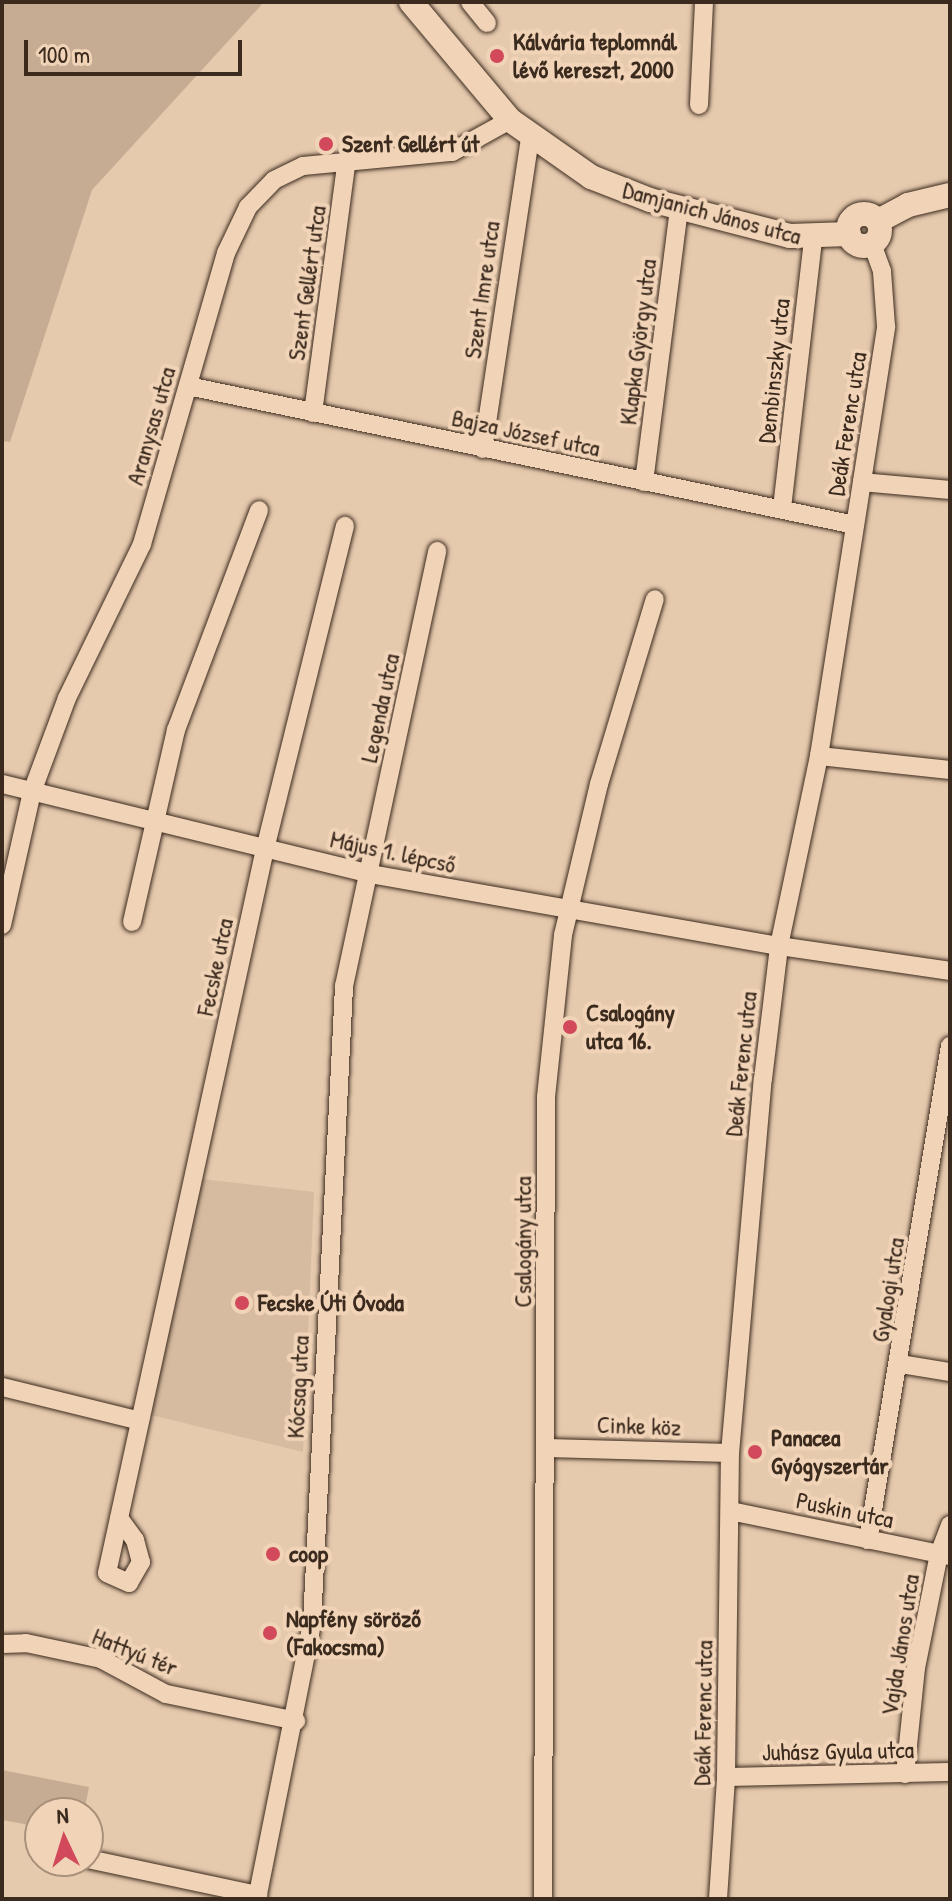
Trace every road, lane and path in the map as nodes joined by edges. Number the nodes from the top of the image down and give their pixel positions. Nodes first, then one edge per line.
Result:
1 (411, 2) edge
2 (470, 2) edge
3 (704, 2) edge
4 (487, 23) dead end
5 (699, 105) dead end
6 (510, 120) junction
7 (530, 138) junction
8 (347, 159) junction
9 (950, 195) edge
10 (679, 207) junction
11 (875, 233) junction
12 (813, 239) junction
13 (188, 386) junction
14 (313, 413) junction
15 (483, 449) junction
16 (644, 482) junction
17 (862, 482) junction
18 (950, 490) edge
19 (782, 508) junction
20 (259, 510) dead end
21 (855, 525) junction
22 (345, 526) dead end
23 (437, 551) dead end
24 (655, 599) dead end
25 (819, 756) junction
26 (950, 770) edge
27 (2, 784) edge
28 (32, 792) junction
29 (153, 824) junction
30 (265, 849) junction
31 (370, 874) junction
32 (568, 911) junction
33 (132, 922) dead end
34 (2, 925) edge
35 (779, 946) junction
36 (950, 971) edge
37 (950, 1046) edge
38 (901, 1364) junction
39 (950, 1372) edge
40 (2, 1387) edge
41 (140, 1421) junction
42 (547, 1448) junction
43 (730, 1453) junction
44 (730, 1511) junction
45 (119, 1518) dead end
46 (950, 1525) edge
47 (868, 1540) junction
48 (944, 1555) edge
49 (2, 1644) edge
50 (296, 1721) junction
51 (950, 1772) edge
52 (905, 1774) junction
53 (726, 1777) junction
54 (104, 1863) edge
55 (257, 1897) edge
56 (543, 1899) edge
57 (718, 1899) edge

1 - 6 main road, Damjanich János utca
2 - 4 street
3 - 5 street
6 - 7 main road, Damjanich János utca
6 - 8 street, Aranysas utca
7 - 10 main road, Damjanich János utca
7 - 15 street, Szent Imre utca
8 - 13 street, Aranysas utca
8 - 14 street, Szent Gellért utca
9 - 11 main road
10 - 12 main road, Damjanich János utca
10 - 16 street, Klapka György utca
11 - 12 main road, Damjanich János utca
11 - 17 street, Deák Ferenc utca
12 - 19 street, Dembinszky utca
13 - 14 street, Bajza József utca
13 - 28 street, Aranysas utca
14 - 15 street, Bajza József utca
15 - 16 street, Bajza József utca
16 - 19 street, Bajza József utca
17 - 18 street
17 - 21 street, Deák Ferenc utca
19 - 21 street, Bajza József utca
20 - 29 street
21 - 25 street, Deák Ferenc utca
22 - 30 street, Fecske utca
23 - 31 street, Legenda utca
24 - 32 street, Csalogány utca
25 - 26 street
25 - 35 street, Deák Ferenc utca
27 - 28 street, Május 1. lépcső
28 - 29 street, Május 1. lépcső
28 - 34 street, Aranysas utca
29 - 30 street, Május 1. lépcső
29 - 33 street
30 - 31 street, Május 1. lépcső
30 - 41 street, Fecske utca
31 - 32 street, Május 1. lépcső
31 - 50 street, Kócsag utca
32 - 35 street, Május 1. lépcső
32 - 42 street, Csalogány utca
35 - 36 street, Május 1. lépcső
35 - 43 street, Deák Ferenc utca
37 - 38 street, Gyalogi utca
38 - 39 street
38 - 47 street, Gyalogi utca
40 - 41 street
41 - 45 street
42 - 43 street, Cinke köz
42 - 56 street, Csalogány utca
43 - 44 street, Deák Ferenc utca
44 - 47 street, Puskin utca
44 - 53 street, Deák Ferenc utca
46 - 48 street, Vajda János utca
47 - 48 street, Puskin utca
48 - 52 street, Vajda János utca
49 - 50 street, Hattyú tér
50 - 55 street, Kócsag utca
51 - 52 street, Juhász Gyula utca
52 - 53 street, Juhász Gyula utca
53 - 57 street, Deák Ferenc utca
54 - 55 street

